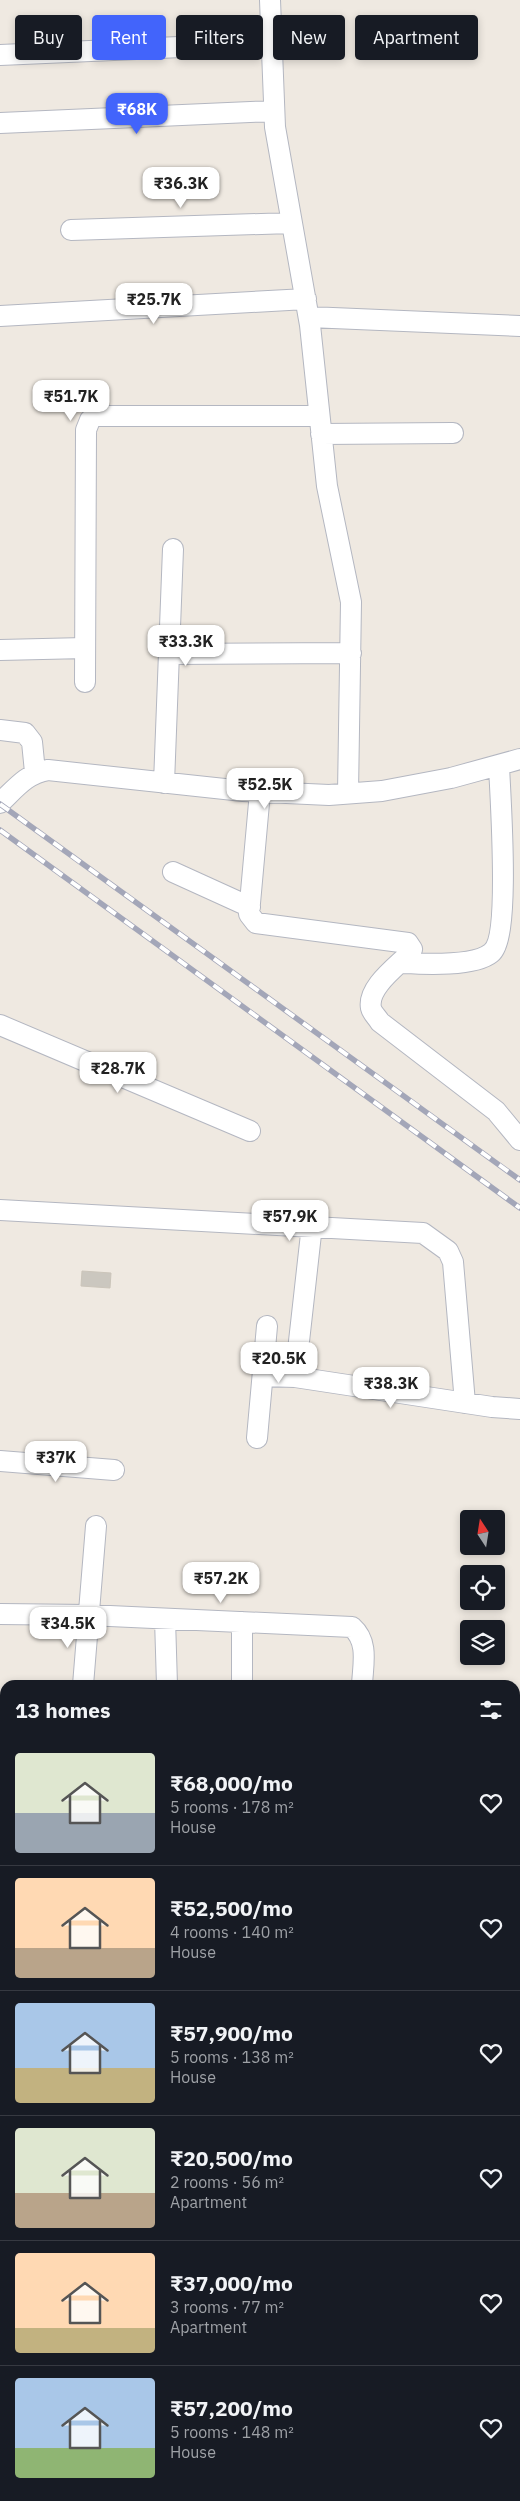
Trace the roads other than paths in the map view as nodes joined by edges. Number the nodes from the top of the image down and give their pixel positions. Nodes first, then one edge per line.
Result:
1 (270, 0) edge
2 (270, 43) junction
3 (0, 55) edge
4 (273, 111) junction
5 (0, 123) edge
6 (291, 223) junction
7 (71, 230) dead end
8 (307, 308) junction
9 (0, 316) edge
10 (520, 326) edge
11 (320, 425) junction
12 (453, 433) dead end
13 (173, 549) dead end
14 (85, 648) junction
15 (0, 650) edge
16 (351, 653) junction
17 (169, 654) junction
18 (85, 682) dead end
19 (0, 730) edge
20 (520, 759) edge
21 (500, 765) junction
22 (35, 772) junction
23 (164, 783) junction
24 (260, 792) junction
25 (348, 794) junction
26 (0, 803) edge
27 (173, 872) dead end
28 (250, 907) junction
29 (401, 963) junction
30 (0, 1025) edge
31 (250, 1131) dead end
32 (520, 1140) edge
33 (0, 1210) edge
34 (312, 1226) junction
35 (267, 1326) dead end
36 (262, 1376) junction
37 (295, 1377) junction
38 (465, 1402) junction
39 (520, 1408) edge
40 (257, 1438) dead end
41 (0, 1461) edge
42 (114, 1470) dead end
43 (96, 1526) dead end
44 (0, 1614) edge
45 (88, 1615) junction
46 (165, 1619) junction
47 (242, 1622) junction
48 (83, 1680) edge
49 (167, 1680) edge
50 (242, 1680) edge
51 (362, 1680) edge

1 - 2 street
2 - 3 street
2 - 4 street
4 - 5 street
4 - 6 street
6 - 7 street
6 - 8 street
8 - 9 street
8 - 10 street
8 - 11 street
11 - 12 street
11 - 14 street
11 - 16 street
13 - 17 street
14 - 15 street
14 - 18 street
16 - 17 street
16 - 25 street
17 - 23 street
19 - 22 street
20 - 21 street
21 - 25 street
21 - 29 street
22 - 23 street
22 - 26 street
23 - 24 street
24 - 25 street
24 - 28 street
27 - 28 street
28 - 29 street
29 - 32 street
30 - 31 street
33 - 34 street
34 - 37 street
34 - 38 street
35 - 36 street
36 - 37 street
36 - 40 street
37 - 38 street
38 - 39 street
41 - 42 street
43 - 45 street
44 - 45 street
45 - 46 street
45 - 48 street
46 - 47 street
46 - 49 street
47 - 50 street
47 - 51 street

